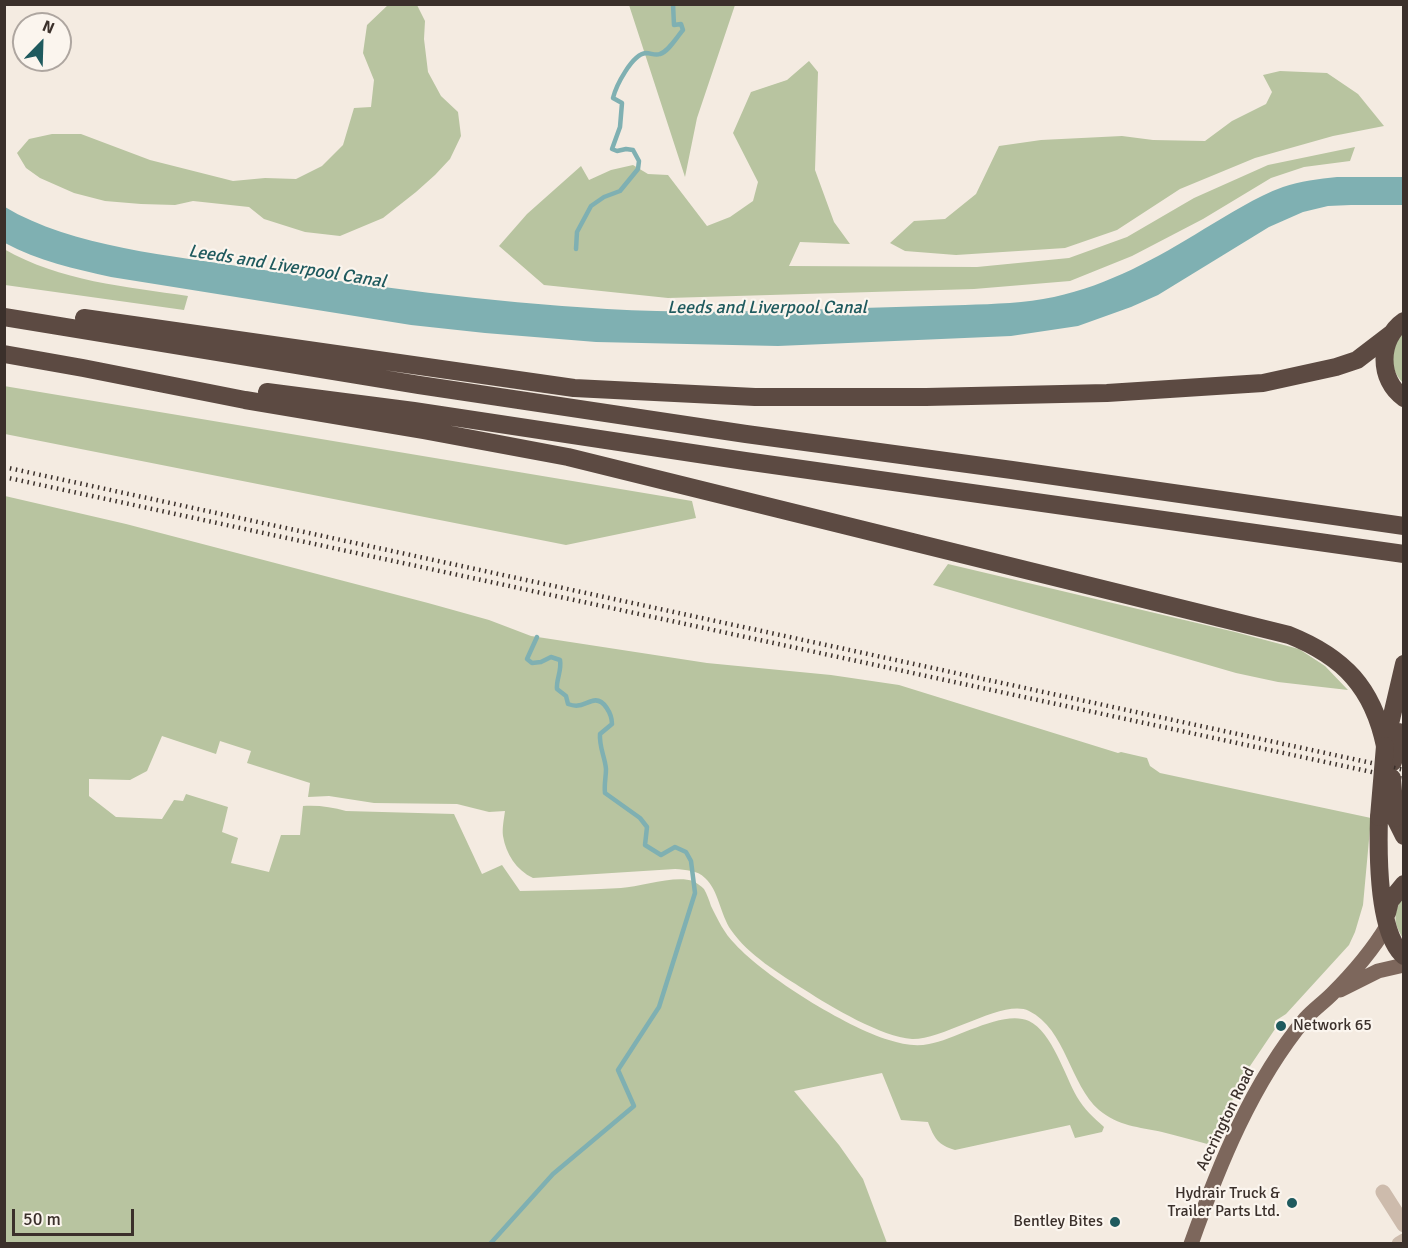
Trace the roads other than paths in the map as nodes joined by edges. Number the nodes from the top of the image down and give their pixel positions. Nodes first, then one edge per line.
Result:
1 (4, 316) edge
2 (1397, 327) edge
3 (4, 354) edge
4 (83, 368) junction
5 (1404, 398) edge
6 (1404, 526) edge
7 (1404, 554) edge
8 (1404, 664) edge
9 (1404, 710) edge
10 (1389, 754) junction
11 (1387, 818) junction
12 (1404, 836) edge
13 (1404, 884) edge
14 (1386, 921) junction
15 (1404, 956) edge
16 (1404, 965) edge
17 (1333, 994) junction
18 (1383, 1191) dead end
19 (1404, 1225) edge
20 (1404, 1241) edge
21 (1191, 1244) edge
22 (1399, 1244) edge

1 - 2 highway
1 - 6 highway
2 - 5 highway
3 - 4 highway
4 - 7 highway
4 - 10 highway
8 - 10 highway
9 - 10 highway
10 - 11 highway, bridge
11 - 12 highway
11 - 14 highway
13 - 14 highway
14 - 15 highway
14 - 17 main road, Accrington Road
16 - 17 main road, Accrington Road
17 - 21 main road, Accrington Road
18 - 19 street
20 - 22 street

